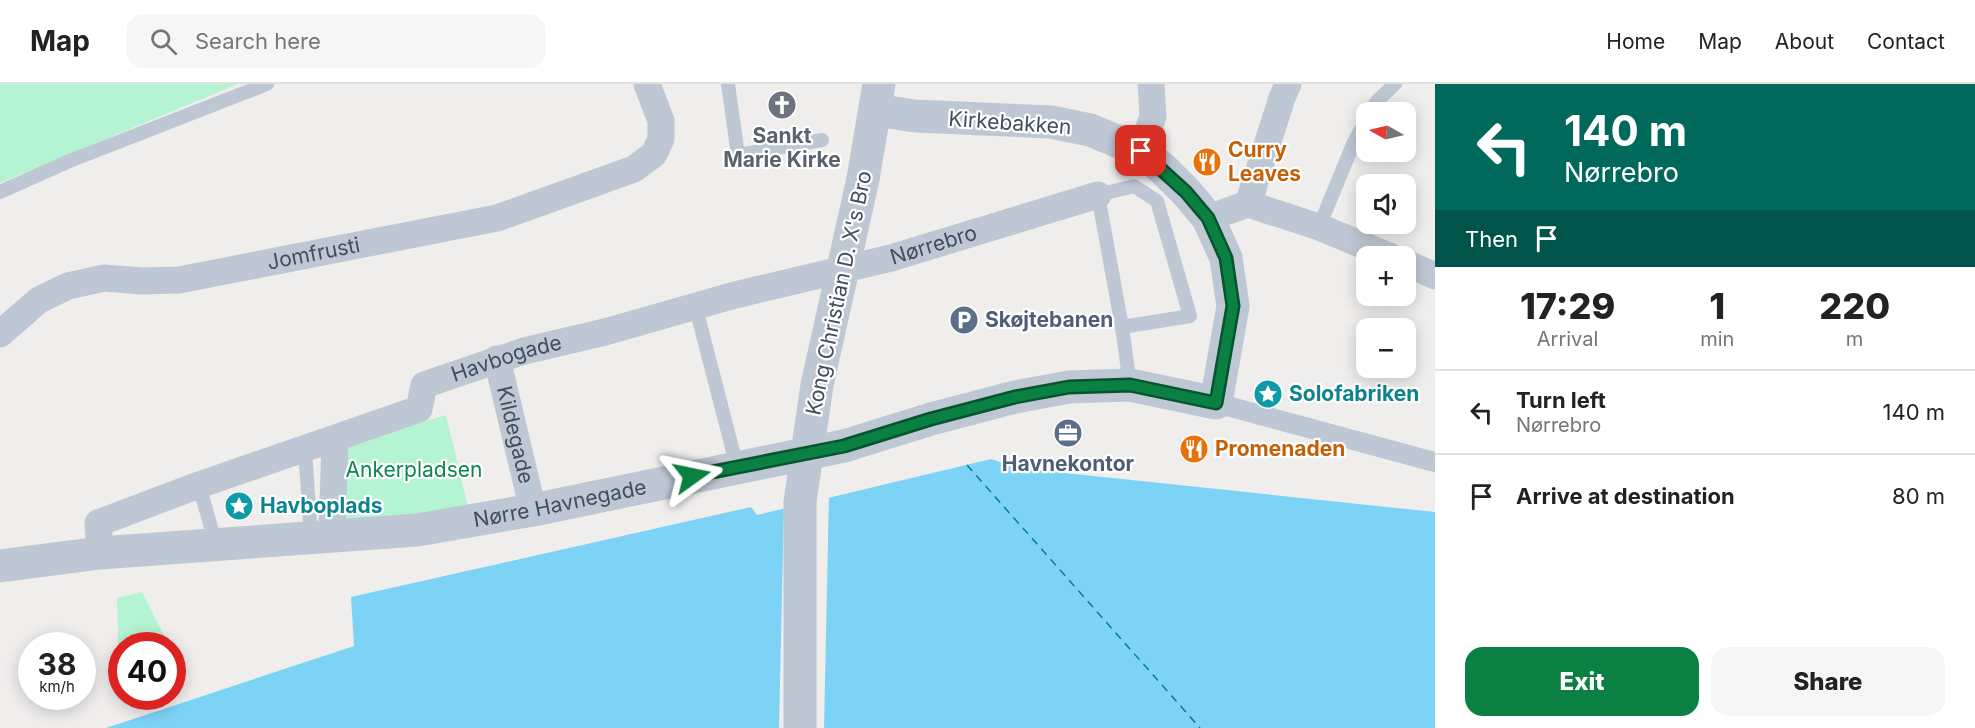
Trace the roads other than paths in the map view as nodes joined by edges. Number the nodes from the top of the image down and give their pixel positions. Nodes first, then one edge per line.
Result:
1 (267, 84) edge
2 (647, 84) edge
3 (728, 84) edge
4 (1151, 84) edge
5 (1288, 84) edge
6 (1395, 84) edge
7 (877, 97) edge
8 (1376, 102) edge
9 (1356, 138) edge
10 (822, 140) dead end
11 (1141, 151) junction
12 (0, 192) edge
13 (1098, 195) junction
14 (1248, 204) junction
15 (1208, 218) junction
16 (1319, 227) junction
17 (1365, 246) edge
18 (1416, 267) edge
19 (1435, 276) edge
20 (698, 310) junction
21 (1122, 327) junction
22 (0, 334) edge
23 (497, 359) junction
24 (1130, 385) junction
25 (1216, 403) junction
26 (335, 439) junction
27 (305, 450) junction
28 (1435, 462) edge
29 (737, 466) junction
30 (199, 485) junction
31 (533, 510) junction
32 (322, 538) junction
33 (216, 545) junction
34 (100, 553) junction
35 (0, 566) edge
36 (800, 728) edge

1 - 12 lane
2 - 22 street, Jomfrusti
3 - 10 lane
4 - 11 street
5 - 14 street
6 - 8 lane
7 - 11 street, Kirkebakken
7 - 36 street, Kong Christian D. X's Bro, bridge
9 - 16 lane
11 - 15 street
13 - 20 street, Nørrebro
13 - 21 lane
13 - 21 lane, Nørrebro
14 - 15 street
14 - 16 street
15 - 25 street
16 - 17 street
18 - 19 street
20 - 23 street, Havbogade
20 - 29 lane
21 - 24 lane
23 - 26 street, Havbogade
23 - 31 street, Kildegade
24 - 25 street, Nørre Havnegade
24 - 29 street, Nørre Havnegade
25 - 28 street
26 - 27 street, Havbogade
26 - 32 street
27 - 30 street, Havbogade
27 - 32 lane
29 - 31 street, Nørre Havnegade
30 - 33 lane
30 - 34 street, Havbogade
31 - 32 street, Nørre Havnegade
32 - 33 street, Nørre Havnegade
33 - 34 street, Nørre Havnegade
34 - 35 street, Nørre Havnegade

